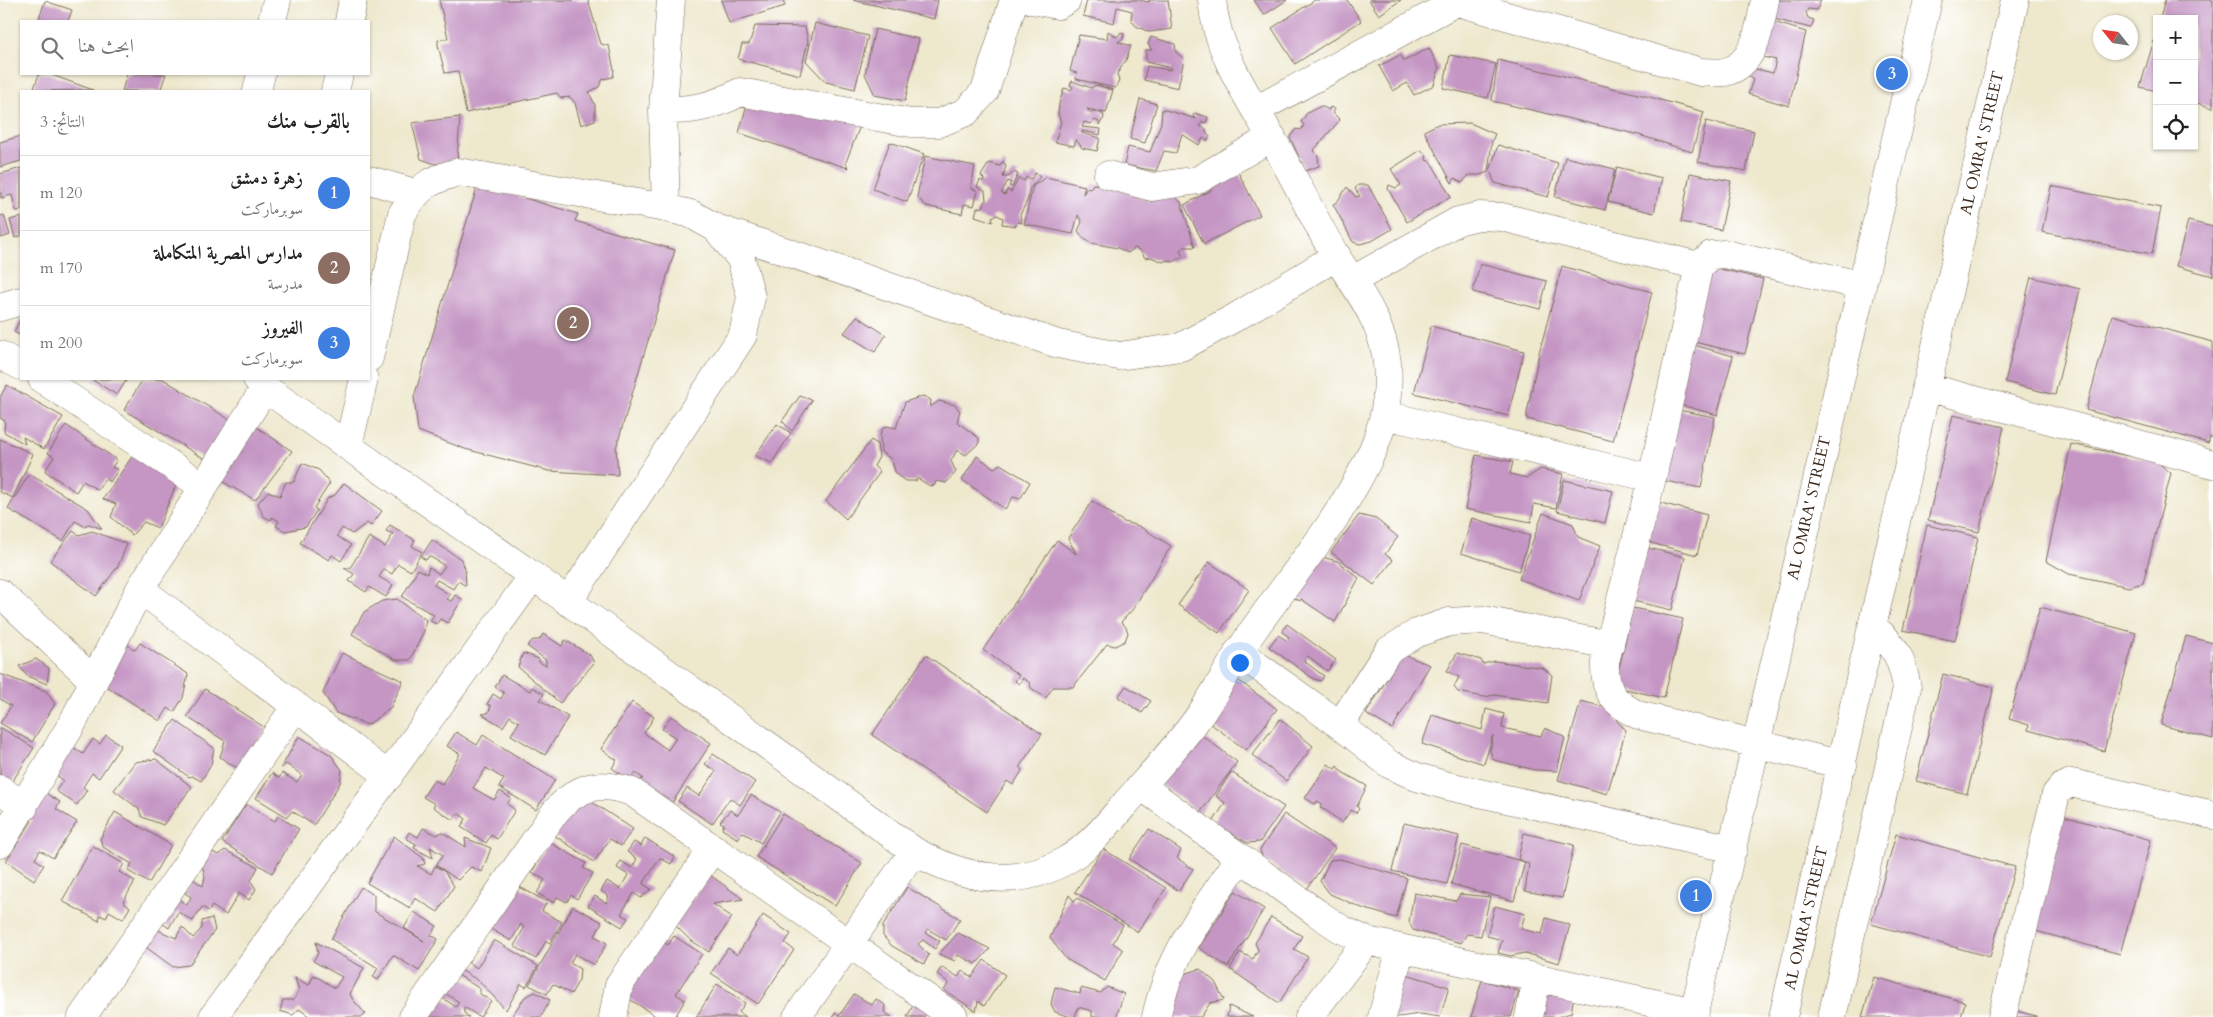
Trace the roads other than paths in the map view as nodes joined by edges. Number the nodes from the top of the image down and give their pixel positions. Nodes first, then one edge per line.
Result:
1 (276, 0) edge
2 (353, 0) edge
3 (671, 0) edge
4 (1014, 0) edge
5 (1032, 0) edge
6 (1067, 0) edge
7 (1212, 0) edge
8 (1765, 0) edge
9 (1928, 0) edge
10 (2015, 0) edge
11 (1459, 1) edge
12 (272, 20) edge
13 (349, 20) edge
14 (260, 75) edge
15 (339, 75) edge
16 (257, 90) edge
17 (335, 90) edge
18 (663, 110) junction
19 (1256, 110) junction
20 (1272, 137) junction
21 (1108, 175) dead end
22 (370, 180) edge
23 (415, 193) junction
24 (666, 208) junction
25 (716, 228) junction
26 (1337, 256) junction
27 (1699, 266) junction
28 (1353, 280) junction
29 (1860, 286) junction
30 (20, 301) edge
31 (0, 307) edge
32 (370, 349) edge
33 (0, 355) edge
34 (20, 365) edge
35 (44, 380) edge
36 (363, 380) edge
37 (261, 383) edge
38 (1926, 387) junction
39 (1386, 414) junction
40 (348, 446) junction
41 (2213, 464) edge
42 (1652, 478) junction
43 (204, 487) junction
44 (533, 576) junction
45 (140, 589) junction
46 (0, 593) edge
47 (568, 602) junction
48 (1873, 627) junction
49 (1610, 645) junction
50 (1238, 652) junction
51 (94, 682) junction
52 (296, 706) junction
53 (1340, 725) junction
54 (1755, 745) junction
55 (1843, 765) junction
56 (389, 776) junction
57 (1141, 786) junction
58 (0, 788) edge
59 (24, 806) junction
60 (2213, 815) edge
61 (0, 844) edge
62 (713, 848) junction
63 (1733, 849) junction
64 (914, 851) junction
65 (1240, 858) junction
66 (1367, 941) junction
67 (848, 944) junction
68 (1401, 948) junction
69 (1537, 978) junction
70 (1694, 1014) edge
71 (82, 1017) edge
72 (214, 1017) edge
73 (413, 1017) edge
74 (613, 1017) edge
75 (797, 1017) edge
76 (954, 1017) edge
77 (1156, 1017) edge
78 (1310, 1017) edge
79 (1382, 1017) edge
80 (1529, 1017) edge
81 (1783, 1017) edge
82 (1832, 1017) edge
83 (2002, 1017) edge

1 - 12 street
2 - 13 street
3 - 18 street
4 - 18 street
5 - 6 street
7 - 19 street
8 - 11 street
9 - 29 street, AL OMRA' STREET
10 - 38 street, AL OMRA' STREET
11 - 19 street
14 - 16 street
15 - 17 street
18 - 24 street
19 - 20 street
20 - 21 street
20 - 26 street
22 - 23 street
23 - 24 street
23 - 32 street
24 - 25 street
25 - 26 street
25 - 47 street
26 - 28 street
27 - 28 street
27 - 29 street
27 - 42 street
28 - 39 street
29 - 54 street, AL OMRA' STREET
30 - 31 street
33 - 34 street
35 - 43 street
36 - 40 street
37 - 40 street
37 - 43 street
38 - 41 street
38 - 48 street, AL OMRA' STREET
39 - 42 street
39 - 50 street
40 - 44 street
42 - 49 street
43 - 45 street
44 - 47 street
44 - 56 street
45 - 51 street
45 - 52 street
46 - 51 street
47 - 64 street
48 - 55 street, AL OMRA' STREET
48 - 82 street
49 - 53 street
49 - 54 street
50 - 53 street
50 - 57 street
51 - 59 street
52 - 56 street
52 - 71 street
53 - 63 street
54 - 55 street
54 - 63 street, AL OMRA' STREET
55 - 81 street, AL OMRA' STREET
56 - 72 street
57 - 64 street
57 - 65 street
58 - 59 street
59 - 61 street
60 - 83 street
62 - 67 street
62 - 73 street
62 - 74 street
63 - 70 street, AL OMRA' STREET
64 - 67 street
65 - 66 street
65 - 77 street
66 - 68 street
66 - 78 street
67 - 75 street
67 - 76 street
68 - 69 street
68 - 79 street
69 - 70 street
69 - 80 street

